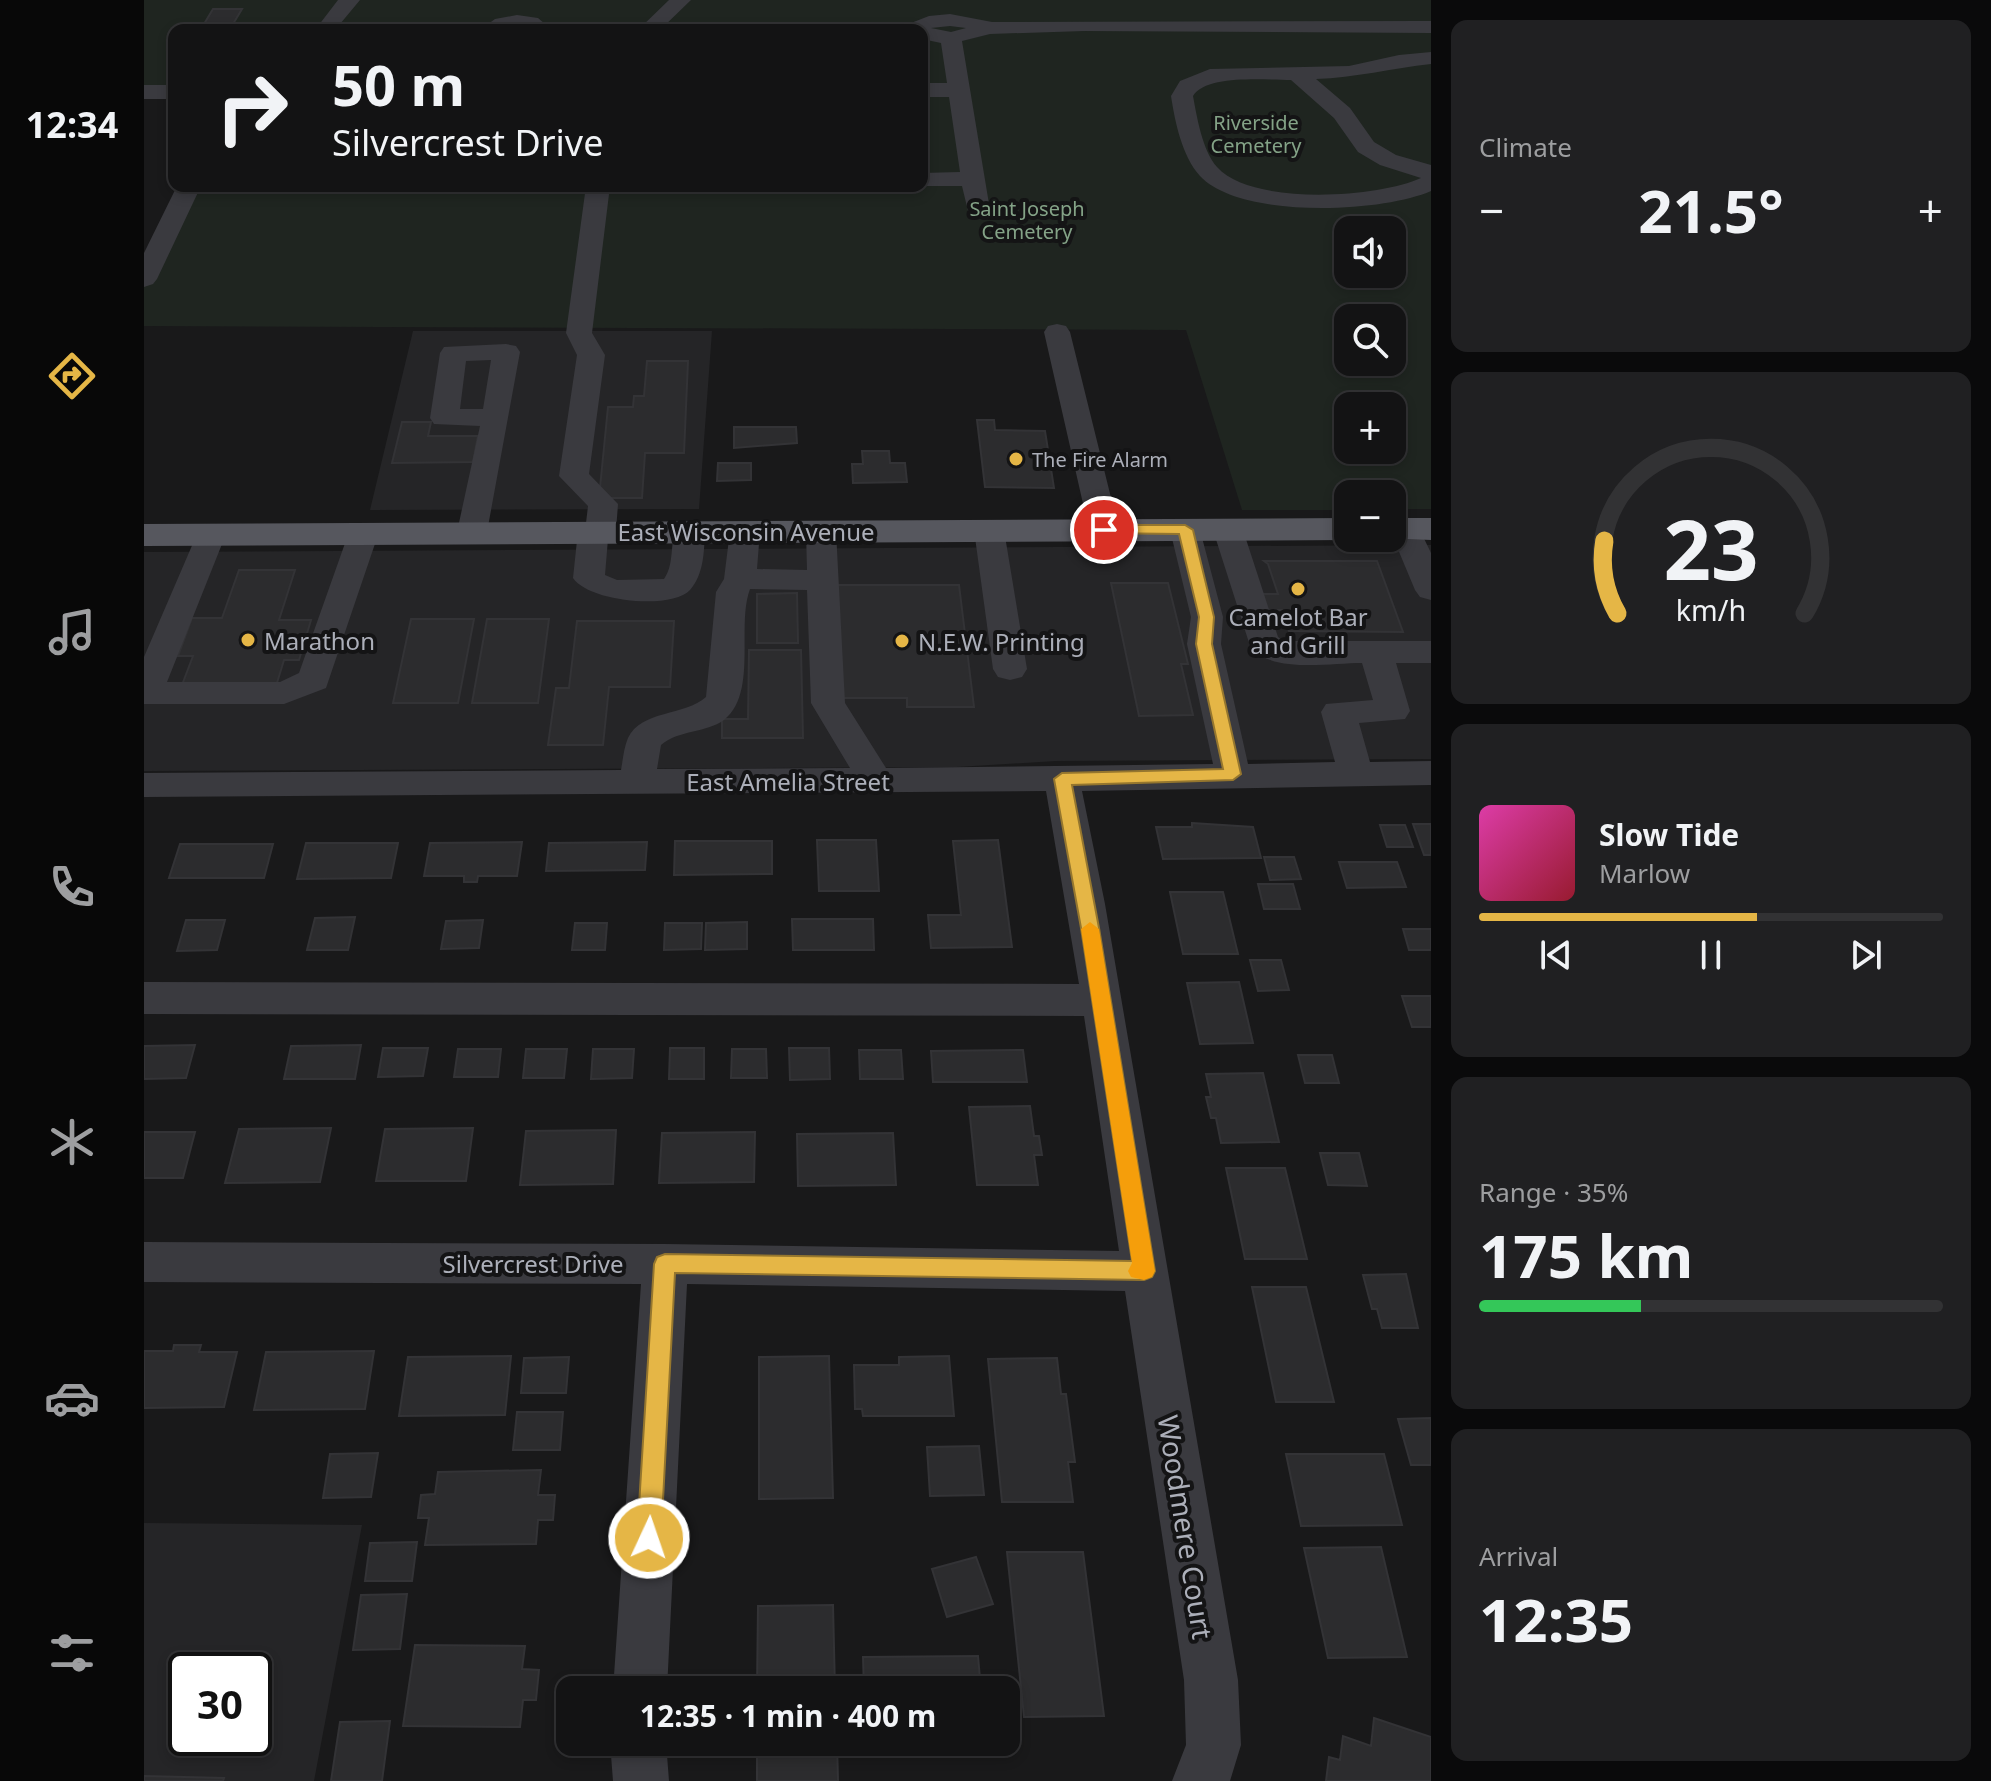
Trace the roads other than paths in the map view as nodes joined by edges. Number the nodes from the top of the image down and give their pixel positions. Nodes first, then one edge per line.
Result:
1 (350, 0) edge
2 (521, 0) edge
3 (681, 0) edge
4 (780, 7) dead end
5 (947, 19) edge
6 (514, 21) junction
7 (329, 24) edge
8 (506, 24) edge
9 (533, 24) edge
10 (655, 24) edge
11 (799, 24) edge
12 (928, 25) edge
13 (1431, 27) edge
14 (928, 30) edge
15 (1431, 58) edge
16 (1295, 72) junction
17 (928, 90) edge
18 (957, 90) junction
19 (144, 92) edge
20 (168, 92) edge
21 (1431, 173) edge
22 (972, 179) junction
23 (928, 180) edge
24 (1431, 182) edge
25 (185, 192) edge
26 (597, 192) edge
27 (978, 210) dead end
28 (155, 234) edge
29 (144, 279) edge
30 (1057, 332) dead end
31 (496, 417) dead end
32 (1334, 529) edge
33 (1409, 529) edge
34 (989, 530) junction
35 (1104, 530) junction
36 (1185, 530) junction
37 (1228, 530) junction
38 (597, 531) junction
39 (690, 531) junction
40 (745, 531) junction
41 (821, 531) junction
42 (364, 532) junction
43 (472, 532) junction
44 (211, 534) junction
45 (152, 536) edge
46 (740, 579) junction
47 (824, 580) junction
48 (1431, 590) edge
49 (1431, 652) edge
50 (153, 653) edge
51 (1376, 653) junction
52 (1010, 669) dead end
53 (1431, 773) edge
54 (1233, 774) junction
55 (1356, 774) junction
56 (1062, 779) junction
57 (637, 781) junction
58 (877, 781) junction
59 (144, 785) edge
60 (144, 998) edge
61 (1101, 1000) junction
62 (144, 1262) edge
63 (665, 1264) junction
64 (1144, 1271) junction
65 (641, 1676) edge
66 (639, 1756) edge
67 (641, 1781) edge
68 (1200, 1781) edge

1 - 7 street
2 - 6 street
3 - 10 street
4 - 11 street
5 - 12 street
5 - 13 street
5 - 14 street
5 - 18 street
6 - 8 street
6 - 9 street
15 - 16 street
16 - 21 street
16 - 24 street
17 - 18 street
18 - 22 street
19 - 20 street
22 - 23 street
22 - 27 street
25 - 28 street
26 - 38 street
28 - 29 street
30 - 35 street
31 - 43 street
32 - 37 main road, East Wisconsin Avenue
33 - 48 street
34 - 35 main road, East Wisconsin Avenue
34 - 41 main road, East Wisconsin Avenue
34 - 52 street
35 - 36 main road, East Wisconsin Avenue
36 - 37 main road, East Wisconsin Avenue
36 - 54 street
37 - 51 street
38 - 39 main road, East Wisconsin Avenue
38 - 39 street
38 - 43 main road, East Wisconsin Avenue
39 - 40 main road, East Wisconsin Avenue
40 - 41 main road, East Wisconsin Avenue
40 - 46 street
41 - 47 street
42 - 43 main road, East Wisconsin Avenue
42 - 44 main road, East Wisconsin Avenue
42 - 50 street
44 - 45 main road, East Wisconsin Avenue
44 - 50 street
46 - 47 street
46 - 57 street
47 - 58 street
49 - 51 street
51 - 55 street
53 - 55 street, East Amelia Street
54 - 55 street, East Amelia Street
54 - 56 street, East Amelia Street
56 - 58 street, East Amelia Street
56 - 61 street
57 - 58 street, East Amelia Street
57 - 59 street, East Amelia Street
60 - 61 street
61 - 64 street
62 - 63 street, Silvercrest Drive
63 - 64 street, Silvercrest Drive
63 - 65 street
64 - 68 street, Woodmere Court
66 - 67 street

